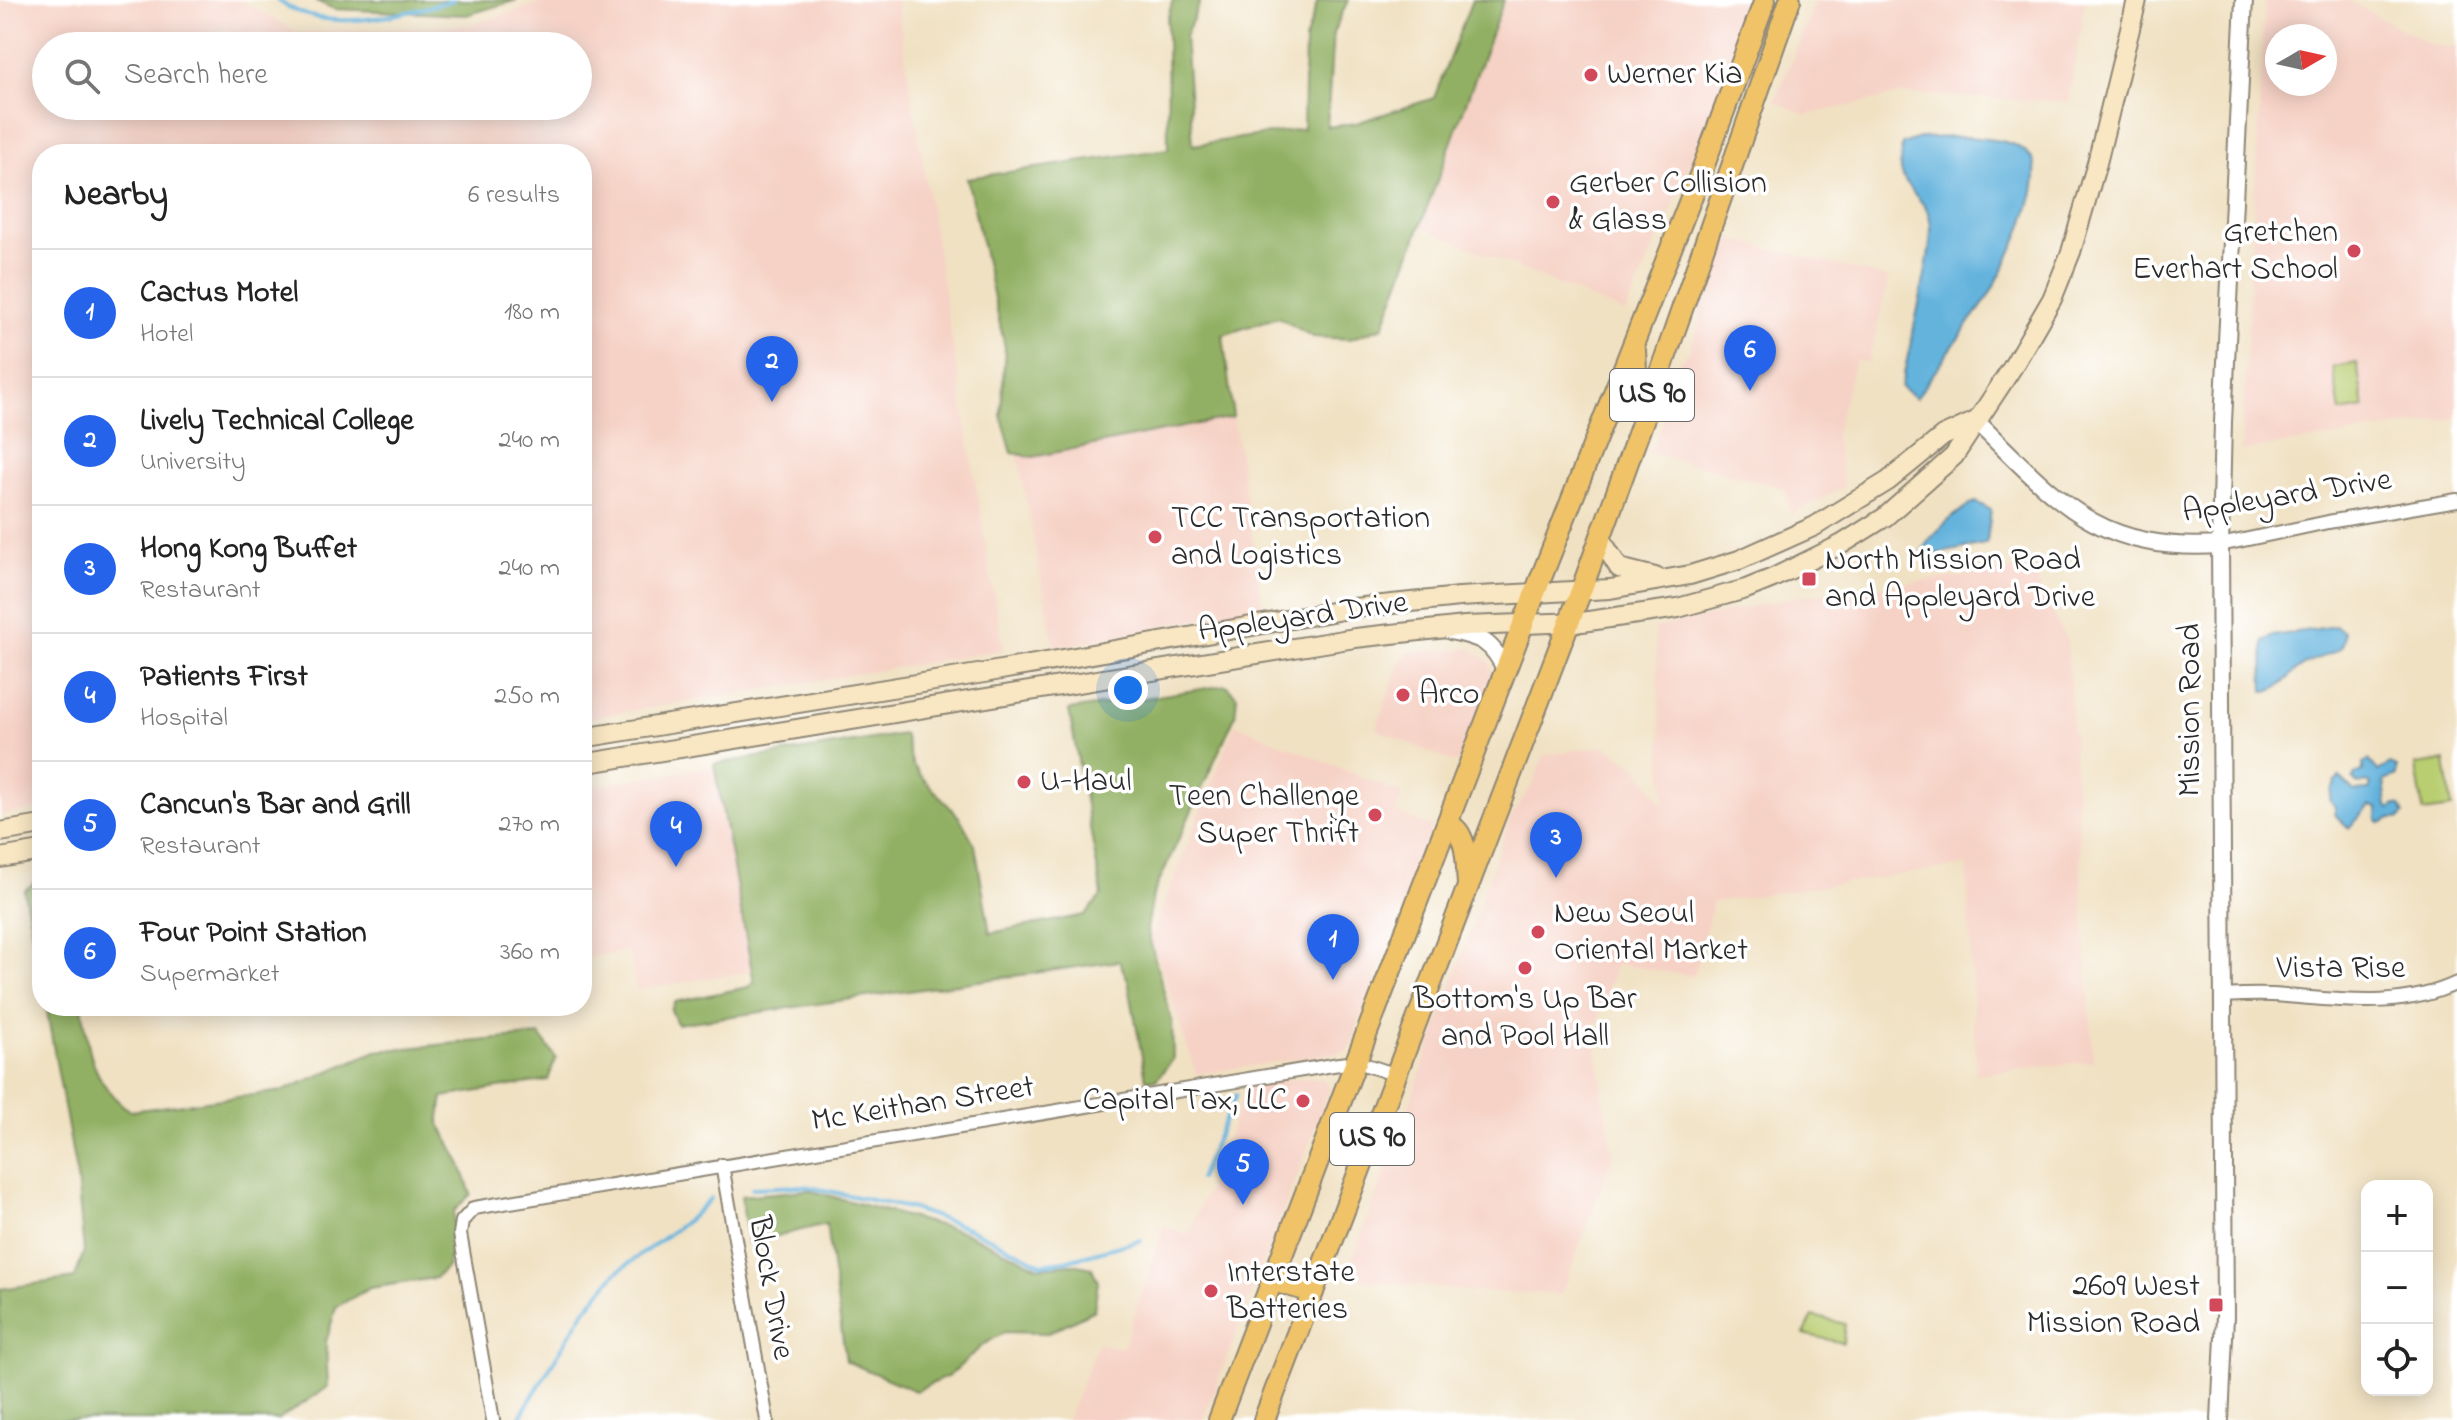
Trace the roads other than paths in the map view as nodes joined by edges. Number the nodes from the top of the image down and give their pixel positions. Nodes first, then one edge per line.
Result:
1 (1765, 0) edge
2 (1790, 0) edge
3 (2137, 0) edge
4 (2244, 0) edge
5 (1730, 96) junction
6 (1741, 136) junction
7 (1635, 339) junction
8 (1649, 404) junction
9 (1976, 421) junction
10 (2457, 500) edge
11 (1600, 538) junction
12 (2220, 545) junction
13 (1669, 579) junction
14 (1581, 591) junction
15 (1535, 593) junction
16 (1569, 622) junction
17 (1524, 624) junction
18 (1437, 629) junction
19 (1039, 663) junction
20 (1506, 671) junction
21 (984, 673) junction
22 (1052, 688) junction
23 (1026, 693) junction
24 (987, 699) junction
25 (592, 736) edge
26 (592, 762) edge
27 (1448, 824) junction
28 (32, 827) edge
29 (0, 832) edge
30 (32, 853) edge
31 (0, 858) edge
32 (1468, 888) junction
33 (2457, 983) edge
34 (2222, 996) junction
35 (1357, 1062) junction
36 (1397, 1075) junction
37 (722, 1165) junction
38 (1273, 1281) junction
39 (1313, 1292) junction
40 (493, 1420) edge
41 (767, 1420) edge
42 (1219, 1420) edge
43 (1264, 1420) edge
44 (2220, 1420) edge

1 - 5 main road, US 90
2 - 6 main road, US 90
3 - 9 main road
4 - 12 street, Mission Road
5 - 6 main road
5 - 7 main road, US 90
6 - 8 main road, US 90
7 - 8 main road
7 - 15 main road, US 90
8 - 11 main road, US 90
9 - 12 street, Appleyard Drive
9 - 13 main road, Appleyard Drive
9 - 16 main road, Appleyard Drive
10 - 12 street, Appleyard Drive
11 - 13 main road
11 - 14 main road, US 90
12 - 34 street, Mission Road
13 - 14 main road, Appleyard Drive
14 - 15 main road, Appleyard Drive
14 - 16 main road, US 90
15 - 17 main road, US 90
15 - 19 main road, Appleyard Drive
16 - 17 main road, Appleyard Drive
16 - 32 main road, US 90
17 - 18 main road, Appleyard Drive
17 - 20 main road, US 90
18 - 20 street
18 - 22 main road, Appleyard Drive
19 - 21 main road, Appleyard Drive
19 - 22 street
19 - 23 street
20 - 27 main road, US 90
21 - 24 street
21 - 25 main road, Appleyard Drive
22 - 23 main road, Appleyard Drive
23 - 24 main road, Appleyard Drive
24 - 26 main road, Appleyard Drive
27 - 32 main road
27 - 35 main road, US 90
28 - 29 main road
30 - 31 main road
32 - 36 main road, US 90
33 - 34 street, Vista Rise
34 - 44 street, Mission Road
35 - 36 street, Mc Keithan Street
35 - 37 street, Mc Keithan Street
35 - 38 main road, US 90
36 - 39 main road, US 90
37 - 40 street, Mc Keithan Street
37 - 41 street, Block Drive
38 - 39 main road
38 - 42 main road, US 90
39 - 43 main road, US 90

